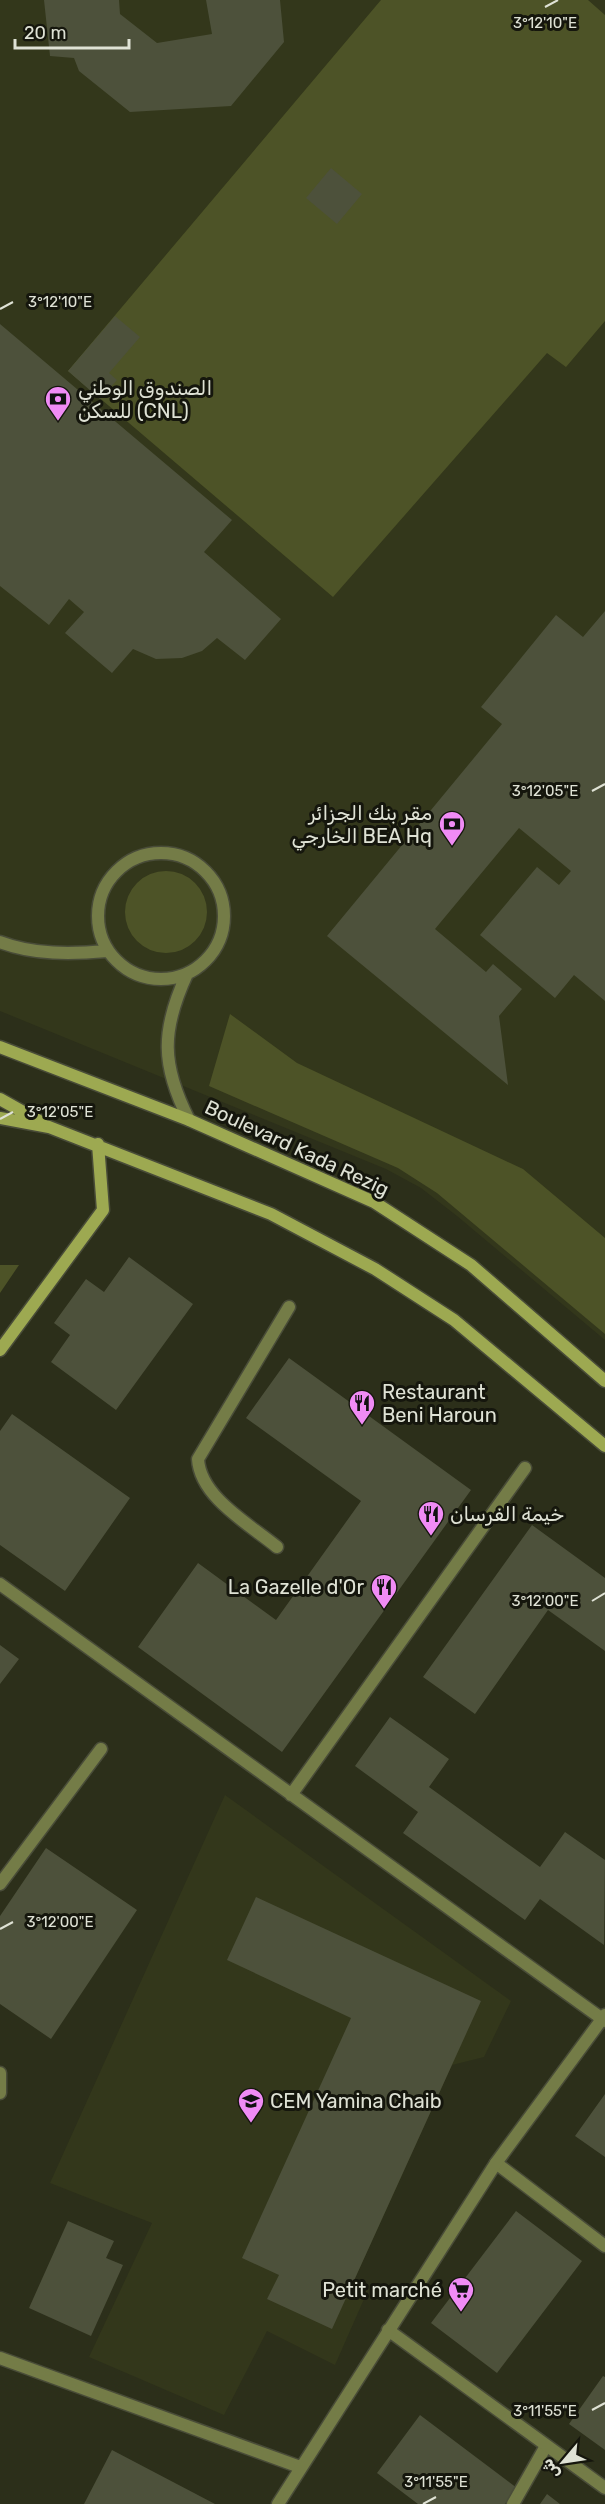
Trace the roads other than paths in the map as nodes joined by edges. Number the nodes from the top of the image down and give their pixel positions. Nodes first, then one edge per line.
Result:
1 (0, 942) edge
2 (107, 951) junction
3 (187, 974) junction
4 (0, 1047) edge
5 (0, 1099) edge
6 (0, 1118) edge
7 (189, 1120) junction
8 (49, 1127) junction
9 (98, 1144) junction
10 (289, 1307) dead end
11 (0, 1350) edge
12 (605, 1381) edge
13 (605, 1446) edge
14 (525, 1468) dead end
15 (277, 1547) dead end
16 (0, 1584) edge
17 (101, 1749) dead end
18 (291, 1795) junction
19 (0, 1884) edge
20 (604, 2018) edge
21 (0, 2073) edge
22 (0, 2092) edge
23 (496, 2163) junction
24 (605, 2246) edge
25 (388, 2330) junction
26 (0, 2358) edge
27 (546, 2446) junction
28 (300, 2467) junction
29 (605, 2488) edge
30 (278, 2504) edge
31 (513, 2504) edge

1 - 2 street
2 - 3 street
2 - 3 street
3 - 7 street
4 - 7 main road, Boulevard Kada Rezig
5 - 8 main road
6 - 8 main road
7 - 12 main road, Boulevard Kada Rezig
8 - 9 main road
9 - 11 main road
9 - 13 main road
10 - 15 street
14 - 18 street
16 - 18 street
17 - 19 street
18 - 20 street
20 - 23 street
21 - 22 street
23 - 24 street
23 - 25 street
25 - 27 street
25 - 28 street
26 - 28 street
27 - 29 street
27 - 31 street
28 - 30 street

